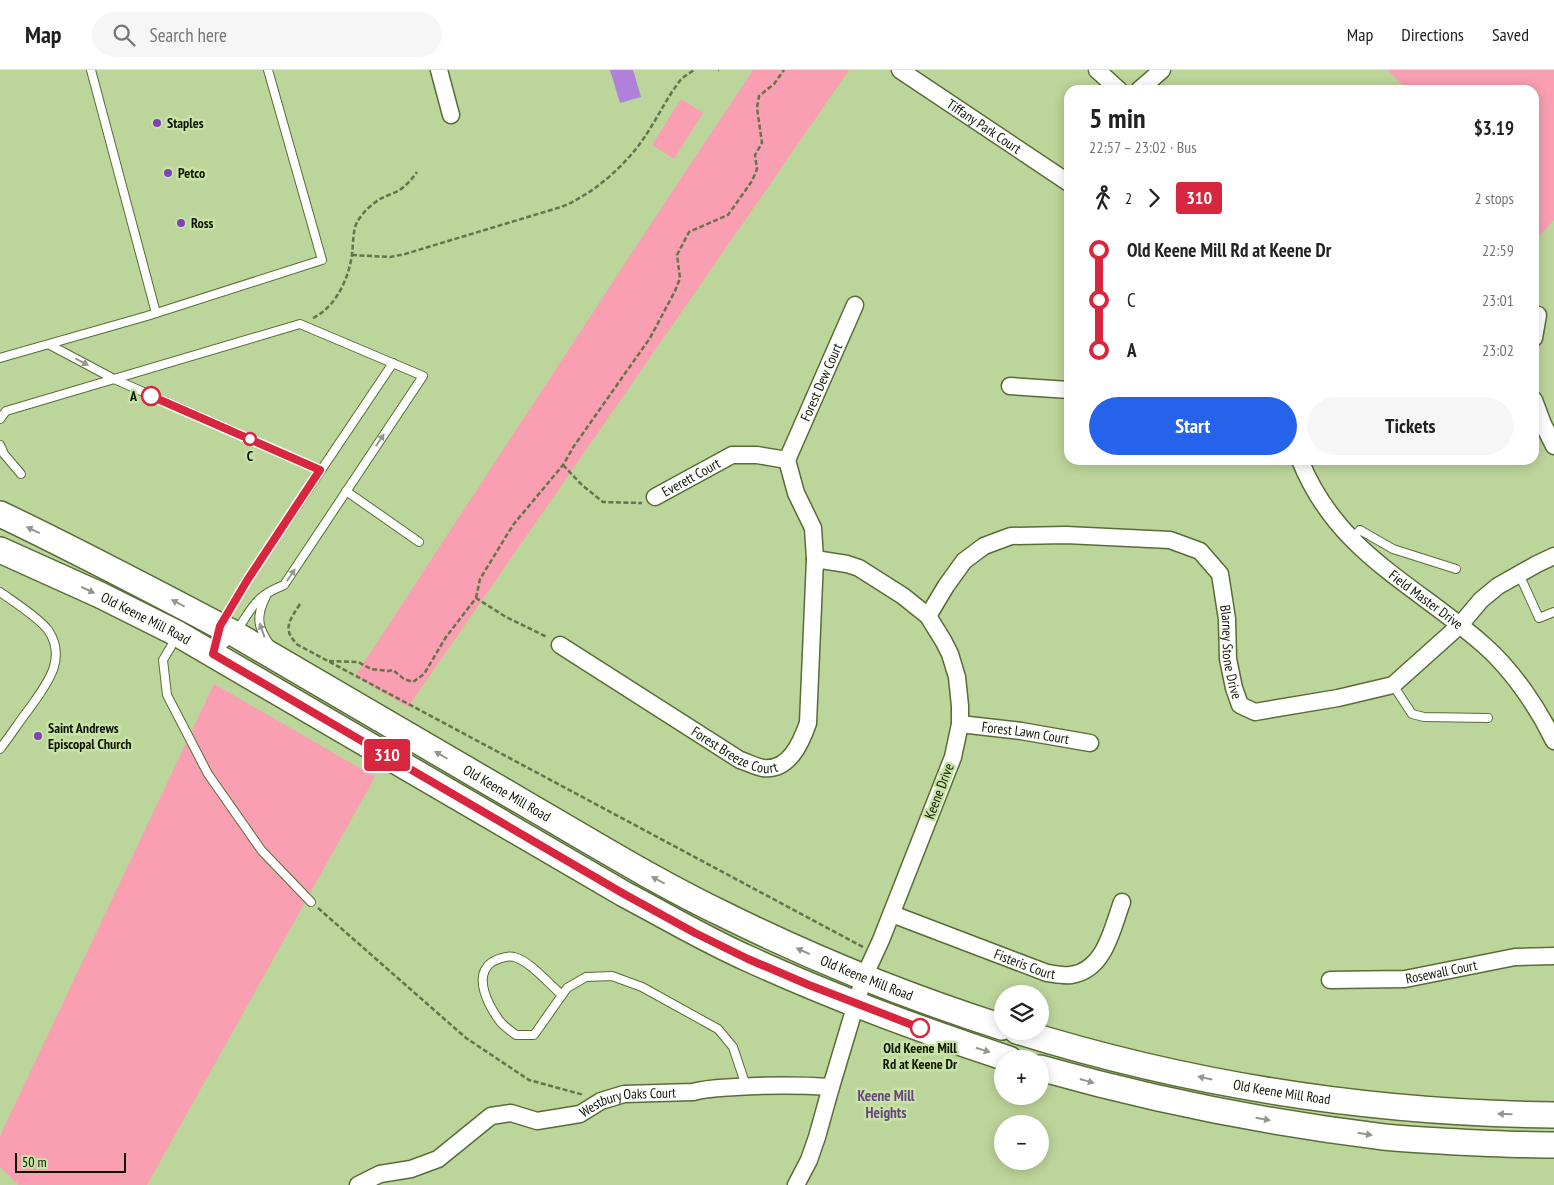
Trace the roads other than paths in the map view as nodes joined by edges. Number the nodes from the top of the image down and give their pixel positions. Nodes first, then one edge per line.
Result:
1 (91, 70) edge
2 (268, 70) edge
3 (439, 70) edge
4 (900, 70) edge
5 (1096, 70) edge
6 (1162, 70) edge
7 (1113, 85) edge
8 (1145, 85) edge
9 (450, 115) dead end
10 (1064, 180) edge
11 (855, 305) dead end
12 (156, 312) junction
13 (50, 345) junction
14 (0, 358) edge
15 (393, 363) junction
16 (114, 379) junction
17 (1010, 386) dead end
18 (1064, 390) edge
19 (1539, 413) edge
20 (0, 419) edge
21 (0, 445) edge
22 (1554, 446) edge
23 (787, 460) junction
24 (1302, 465) edge
25 (320, 470) junction
26 (21, 474) dead end
27 (346, 491) junction
28 (655, 497) road end
29 (0, 514) edge
30 (1351, 540) junction
31 (419, 542) dead end
32 (0, 550) edge
33 (1554, 556) edge
34 (815, 559) junction
35 (1456, 569) dead end
36 (1519, 574) junction
37 (268, 591) junction
38 (0, 592) edge
39 (1554, 612) edge
40 (928, 616) junction
41 (1460, 625) junction
42 (228, 630) junction
43 (178, 634) junction
44 (560, 645) road end
45 (213, 654) junction
46 (286, 664) junction
47 (1393, 685) junction
48 (1488, 718) dead end
49 (960, 724) junction
50 (1554, 741) edge
51 (1090, 743) dead end
52 (0, 749) edge
53 (311, 902) road end
54 (1122, 902) dead end
55 (892, 914) junction
56 (1554, 956) edge
57 (864, 977) junction
58 (1330, 980) dead end
59 (562, 995) junction
60 (855, 1004) junction
61 (994, 1024) edge
62 (1048, 1040) edge
63 (994, 1054) edge
64 (1049, 1071) edge
65 (746, 1086) junction
66 (830, 1087) junction
67 (1554, 1115) edge
68 (1554, 1145) edge
69 (358, 1185) edge
70 (796, 1185) edge

1 - 12 lane
2 - 12 lane
3 - 9 street
4 - 10 street, Tiffany Park Court
5 - 7 street
6 - 8 street
11 - 23 street, Forest Dew Court
12 - 13 lane
13 - 14 lane
13 -> 16 lane
15 - 16 lane
15 - 25 lane
27 -> 15 lane
16 - 20 lane
16 - 25 lane
17 - 18 street
19 - 22 street
21 - 26 lane
23 - 28 street, Everett Court
23 - 34 street
24 - 30 street, Field Master Drive
25 - 42 lane
27 - 31 lane
37 -> 27 lane
42 -> 29 main road, Old Keene Mill Road
30 - 35 lane
30 - 41 street, Field Master Drive
32 -> 43 main road, Old Keene Mill Road
33 - 36 street, Blarney Stone Drive
34 - 40 street, Keene Drive
34 - 44 street, Forest Breeze Court
36 - 39 lane
36 - 41 street, Blarney Stone Drive
37 - 42 lane
46 -> 37 lane
38 - 52 lane
40 - 47 street, Blarney Stone Drive
40 - 49 street, Keene Drive
41 - 47 street, Blarney Stone Drive
41 - 50 street, Field Master Drive
42 - 45 lane
42 - 45 lane
42 - 46 main road, Old Keene Mill Road
43 - 45 main road, Old Keene Mill Road
43 - 53 lane
45 - 60 main road, Old Keene Mill Road
57 -> 46 main road, Old Keene Mill Road
47 - 48 lane
49 - 51 street, Forest Lawn Court
49 - 55 street, Keene Drive
54 - 55 street, Fisteris Court
55 - 57 street, Keene Drive
56 - 58 street, Rosewall Court
57 - 60 street, Keene Drive
57 - 61 main road, Old Keene Mill Road
59 - 59 lane
59 - 65 lane
60 -> 63 main road, Old Keene Mill Road
60 - 66 street, Keene Drive
67 -> 62 main road, Old Keene Mill Road
64 -> 68 main road
65 - 66 street, Westbury Oaks Court
65 - 69 street, Westbury Oaks Court
66 - 70 street, Keene Drive

